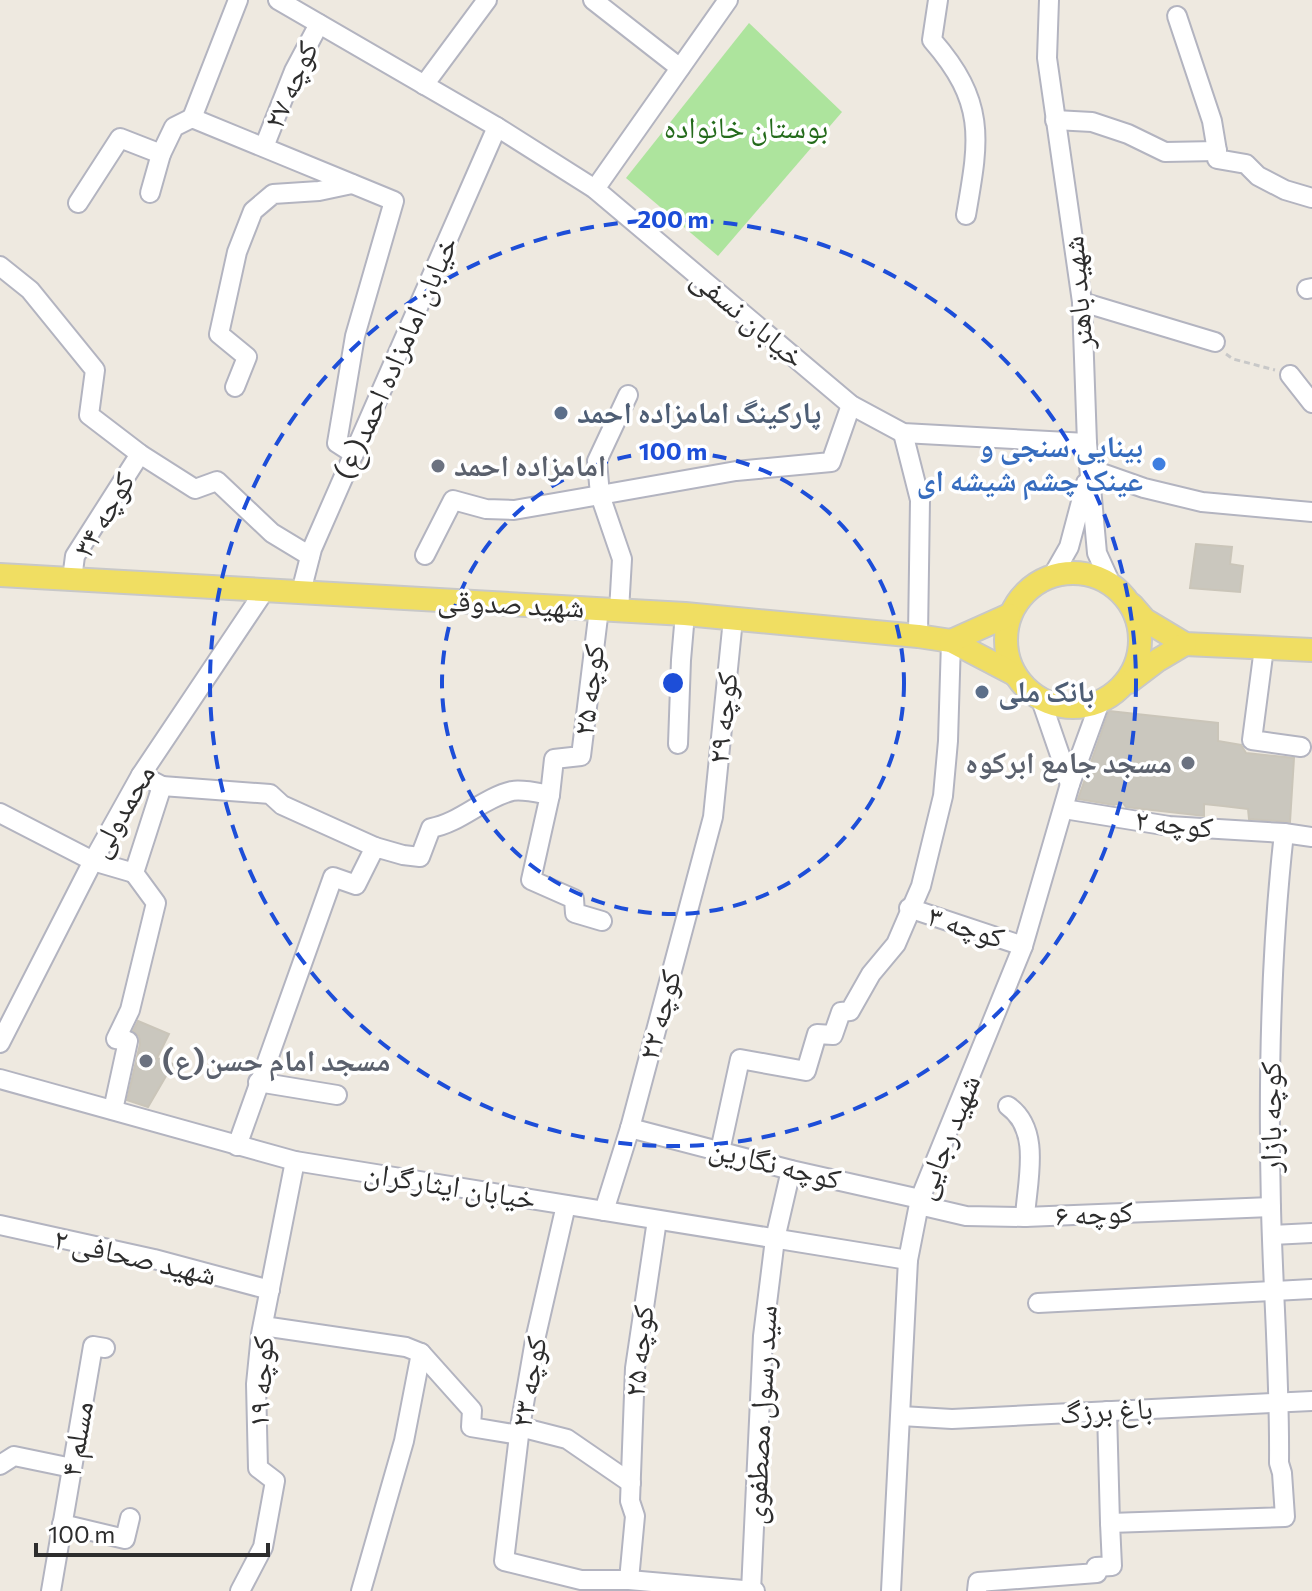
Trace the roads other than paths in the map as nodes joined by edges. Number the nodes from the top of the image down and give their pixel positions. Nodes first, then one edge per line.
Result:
1 (238, 0) edge
2 (278, 0) edge
3 (487, 0) edge
4 (593, 0) edge
5 (728, 0) edge
6 (938, 0) edge
7 (1049, 0) edge
8 (1177, 16) dead end
9 (319, 24) junction
10 (680, 68) junction
11 (424, 85) junction
12 (192, 118) junction
13 (1055, 120) junction
14 (497, 127) junction
15 (264, 147) junction
16 (1217, 151) junction
17 (161, 154) junction
18 (352, 184) junction
19 (595, 189) junction
20 (150, 193) dead end
21 (1312, 198) edge
22 (78, 203) dead end
23 (966, 215) dead end
24 (0, 266) edge
25 (1082, 302) junction
26 (1215, 342) road end
27 (1290, 375) road end
28 (235, 387) dead end
29 (628, 395) dead end
30 (1312, 403) edge
31 (851, 405) junction
32 (903, 433) junction
33 (1087, 443) junction
34 (140, 454) junction
35 (354, 454) junction
36 (1090, 469) junction
37 (600, 495) junction
38 (1312, 512) edge
39 (425, 555) dead end
40 (310, 556) junction
41 (0, 575) edge
42 (1053, 575) junction
43 (72, 579) junction
44 (265, 590) junction
45 (1119, 591) junction
46 (301, 592) junction
47 (609, 610) junction
48 (685, 614) junction
49 (1009, 615) junction
50 (733, 619) junction
51 (918, 636) junction
52 (951, 641) junction
53 (1185, 644) junction
54 (1264, 648) junction
55 (1312, 650) edge
56 (1014, 674) junction
57 (1109, 696) junction
58 (1041, 700) junction
59 (678, 744) dead end
60 (1301, 747) dead end
61 (141, 775) junction
62 (1070, 784) junction
63 (162, 786) junction
64 (550, 795) junction
65 (1064, 809) junction
66 (0, 813) edge
67 (713, 817) joint
68 (1284, 833) junction
69 (1312, 837) edge
70 (375, 847) junction
71 (93, 861) junction
72 (134, 873) junction
73 (909, 908) junction
74 (602, 921) dead end
75 (1023, 946) junction
76 (0, 1043) edge
77 (0, 1079) edge
78 (258, 1082) junction
79 (337, 1095) dead end
80 (1008, 1106) dead end
81 (113, 1110) junction
82 (630, 1128) junction
83 (237, 1146) junction
84 (720, 1151) junction
85 (295, 1161) junction
86 (791, 1170) junction
87 (919, 1202) junction
88 (566, 1205) junction
89 (1271, 1207) junction
90 (604, 1211) junction
91 (1025, 1217) junction
92 (657, 1220) junction
93 (0, 1225) edge
94 (1312, 1233) edge
95 (1272, 1235) junction
96 (775, 1239) junction
97 (908, 1260) junction
98 (1312, 1289) edge
99 (270, 1290) junction
100 (1275, 1291) junction
101 (1038, 1303) dead end
102 (263, 1326) junction
103 (105, 1348) dead end
104 (421, 1353) junction
105 (1312, 1401) edge
106 (1280, 1402) junction
107 (1107, 1411) junction
108 (901, 1416) junction
109 (520, 1431) junction
110 (0, 1465) edge
111 (72, 1468) junction
112 (631, 1483) junction
113 (130, 1518) dead end
114 (1110, 1523) junction
115 (62, 1524) junction
116 (629, 1580) junction
117 (713, 1589) edge
118 (51, 1591) edge
119 (240, 1591) edge
120 (361, 1591) edge
121 (753, 1591) edge
122 (891, 1591) edge
123 (977, 1591) edge

1 - 12 street
2 - 9 street, خیابان نسفی
3 - 11 street
4 - 10 street
5 - 10 street
6 - 23 street
7 - 13 street, شهید باهنر
8 - 16 street
9 - 11 street, خیابان نسفی
9 - 15 street, کوچه ۲۷
10 - 19 street
11 - 14 street, خیابان نسفی
12 - 15 street
12 - 17 street
13 - 16 street
13 - 25 street, شهید باهنر
14 - 19 street, خیابان نسفی
14 - 35 street, خیابان امامزاده احمد(ع)
15 - 18 street
16 - 21 street
17 - 20 street
17 - 22 street
18 - 28 street
18 - 35 street
19 - 31 street, خیابان نسفی
24 - 34 street
25 - 26 street
25 - 33 street, شهید باهنر
27 - 30 street
29 - 37 street
31 - 32 street, خیابان نسفی
31 - 37 street
32 - 33 street, خیابان نسفی
32 - 51 street
33 - 36 street, شهید باهنر
34 - 40 street
34 - 43 street, کوچه ۳۴
35 - 40 street, خیابان امامزاده احمد(ع)
36 - 38 street
36 - 42 street
36 - 45 street, شهید باهنر
37 - 39 street
37 - 47 street
40 - 46 street, خیابان امامزاده احمد(ع)
41 - 43 main road, شهید صدوقی
42 - 45 main road
42 - 49 main road
43 - 44 main road, شهید صدوقی
44 - 46 main road, شهید صدوقی
44 - 61 street, محمدولی
45 - 53 main road
45 - 57 main road
46 - 47 main road, شهید صدوقی
47 - 48 main road, شهید صدوقی
47 - 64 street, کوچه ۲۵
48 - 50 main road, شهید صدوقی
48 - 59 street
49 - 52 main road
49 - 56 main road
50 - 51 main road, شهید صدوقی
50 - 67 street, کوچه ۲۹
51 - 52 main road, شهید صدوقی
52 - 56 main road, شهید صدوقی
52 - 73 street
53 - 54 main road
53 - 57 main road
54 - 55 main road
54 - 60 street
56 - 58 main road
57 - 58 main road
57 - 62 street, شهید رجایی
58 - 62 street
61 - 63 street
61 - 71 street, محمدولی
62 - 65 street, شهید رجایی
63 - 70 street
63 - 72 street
64 - 70 street
64 - 74 street
65 - 68 street, کوچه ۲
65 - 75 street, شهید رجایی
66 - 71 street
67 - 82 street, کوچه ۲۲
68 - 69 street
68 - 89 street, کوچه بازار
70 - 78 street
71 - 72 street
71 - 76 street, محمدولی
72 - 81 street
73 - 75 street, کوچه ۳
73 - 84 street
75 - 87 street, شهید رجایی
77 - 81 street, خیابان ایثارگران
78 - 79 street
78 - 83 street
80 - 91 street
81 - 83 street, خیابان ایثارگران
82 - 84 street, کوچه نگارین
82 - 90 street, کوچه ۲۲
83 - 85 street, خیابان ایثارگران
84 - 86 street, کوچه نگارین
85 - 88 street, خیابان ایثارگران
85 - 99 street, کوچه ۱۹
86 - 87 street, کوچه نگارین
86 - 96 street, سید رسول مصطفوی
87 - 91 street, کوچه ۶
87 - 97 street, شهید رجایی
88 - 90 street, خیابان ایثارگران
88 - 109 street, کوچه ۲۳
89 - 91 street, کوچه ۶
89 - 95 street, کوچه بازار
90 - 92 street, خیابان ایثارگران
92 - 96 street, خیابان ایثارگران
92 - 112 street, کوچه ۲۵
93 - 99 street, شهید صحافی ۲
94 - 95 street
95 - 100 street, کوچه بازار
96 - 97 street, خیابان ایثارگران
96 - 121 street, سید رسول مصطفوی
97 - 108 street, شهید رجایی
98 - 100 street
99 - 102 street, کوچه ۱۹
100 - 101 street
100 - 106 street, کوچه بازار
102 - 104 street
102 - 119 street, کوچه ۱۹
103 - 111 street, مسلم ۴
104 - 109 street
104 - 120 street
105 - 106 street, باغ برزگ
106 - 107 street, باغ برزگ
106 - 114 street, کوچه بازار
107 - 108 street, باغ برزگ
107 - 114 street
108 - 122 street, شهید رجایی
109 - 112 street
109 - 116 street, کوچه ۲۳
110 - 111 street
111 - 115 street, مسلم ۴
112 - 116 street
113 - 115 street
114 - 123 street
115 - 118 street, مسلم ۴
116 - 117 street
117 - 121 street

